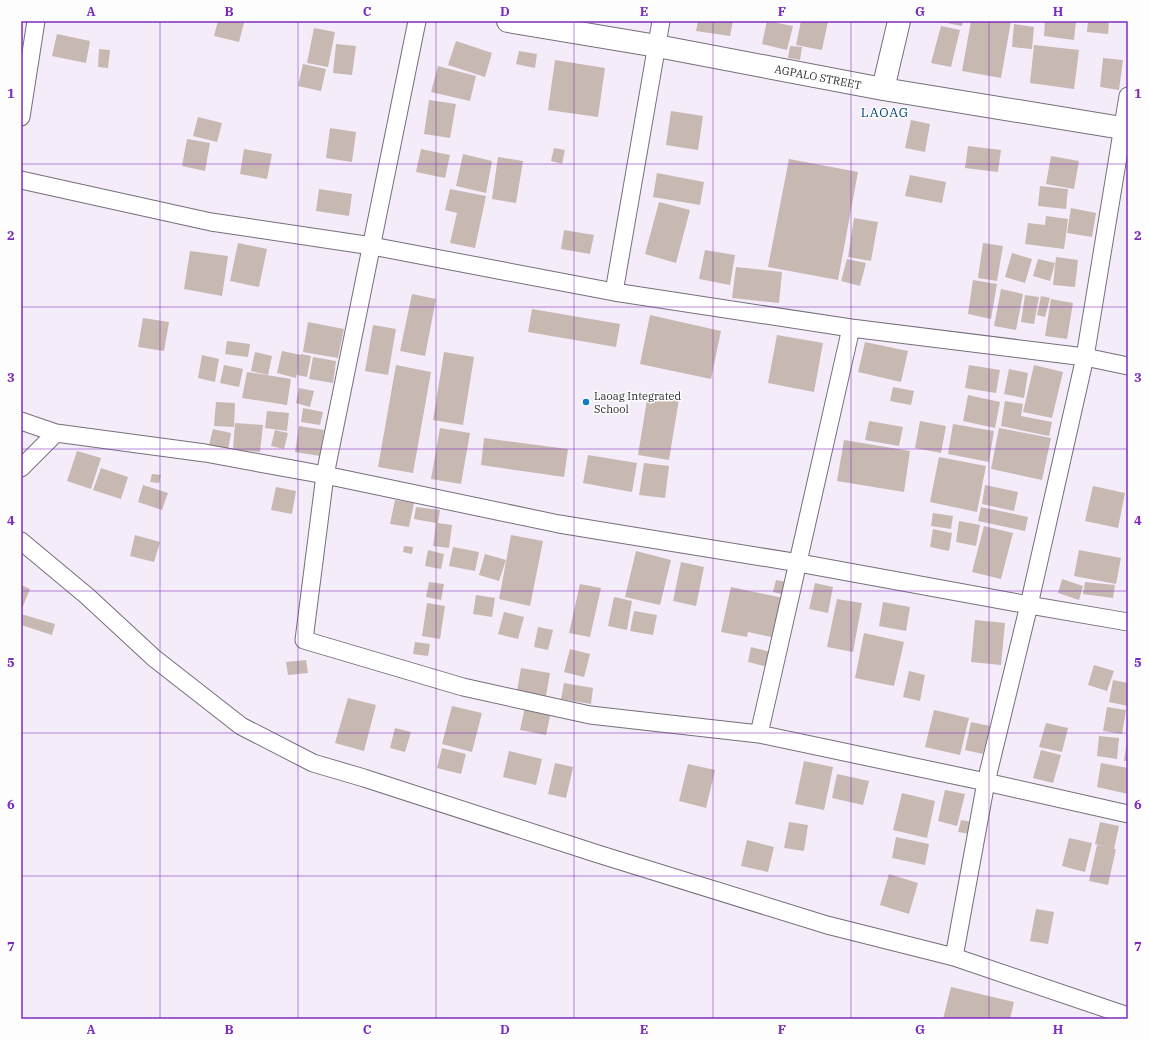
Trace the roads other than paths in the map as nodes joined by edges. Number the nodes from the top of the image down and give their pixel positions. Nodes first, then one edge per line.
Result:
1 (36, 21) edge
2 (417, 21) edge
3 (508, 21) edge
4 (661, 21) edge
5 (899, 21) edge
6 (657, 46) junction
7 (883, 89) junction
8 (1128, 96) edge
9 (21, 117) edge
10 (1125, 129) edge
11 (21, 180) edge
12 (372, 246) junction
13 (614, 292) junction
14 (851, 328) junction
15 (1085, 357) junction
16 (1128, 366) edge
17 (21, 421) edge
18 (56, 433) junction
19 (21, 468) edge
20 (326, 475) junction
21 (21, 541) edge
22 (799, 563) junction
23 (1029, 606) junction
24 (1128, 622) edge
25 (759, 734) junction
26 (986, 782) junction
27 (1128, 814) edge
28 (954, 957) junction
29 (1128, 1016) edge

1 - 9 street
2 - 12 street
3 - 6 street, AGPALO STREET
4 - 6 street
5 - 7 street
6 - 7 street, AGPALO STREET
6 - 13 street
7 - 10 street, AGPALO STREET
8 - 10 street
10 - 15 street
11 - 12 street
12 - 13 street
12 - 20 street
13 - 14 street
14 - 15 street
14 - 22 street
15 - 16 street
15 - 23 street
17 - 18 street
18 - 19 street
18 - 20 street
20 - 22 street
20 - 25 street
21 - 28 street
22 - 23 street
22 - 25 street
23 - 24 street
23 - 26 street
25 - 26 street
26 - 27 street
26 - 28 street
28 - 29 street

